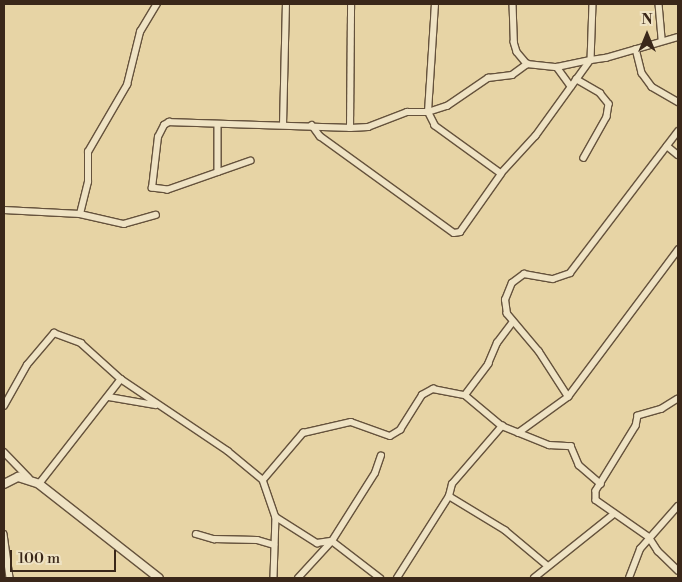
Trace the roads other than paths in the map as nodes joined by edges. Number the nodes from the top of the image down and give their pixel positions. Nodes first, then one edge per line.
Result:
1 (157, 4) edge
2 (286, 4) edge
3 (351, 4) edge
4 (435, 4) edge
5 (513, 4) edge
6 (593, 4) edge
7 (659, 4) edge
8 (678, 36) edge
9 (662, 41) junction
10 (636, 49) junction
11 (591, 60) junction
12 (527, 64) junction
13 (557, 67) junction
14 (576, 79) junction
15 (571, 86) junction
16 (678, 102) edge
17 (428, 112) junction
18 (218, 125) junction
19 (283, 125) junction
20 (312, 125) junction
21 (350, 128) junction
22 (678, 131) edge
23 (667, 146) junction
24 (678, 155) edge
25 (584, 158) dead end
26 (251, 161) dead end
27 (218, 172) junction
28 (501, 174) junction
29 (4, 210) edge
30 (80, 214) junction
31 (156, 215) dead end
32 (678, 250) edge
33 (512, 323) junction
34 (121, 379) junction
35 (465, 394) junction
36 (109, 397) junction
37 (568, 398) junction
38 (678, 399) edge
39 (4, 406) edge
40 (160, 406) junction
41 (502, 426) junction
42 (518, 433) junction
43 (4, 452) edge
44 (381, 456) dead end
45 (29, 478) junction
46 (263, 480) junction
47 (4, 484) edge
48 (38, 484) junction
49 (601, 484) junction
50 (449, 496) junction
51 (678, 506) edge
52 (614, 514) junction
53 (276, 517) junction
54 (4, 534) edge
55 (196, 534) dead end
56 (649, 537) junction
57 (332, 541) junction
58 (274, 545) junction
59 (548, 566) junction
60 (678, 570) edge
61 (10, 578) edge
62 (159, 578) edge
63 (274, 578) edge
64 (298, 578) edge
65 (380, 578) edge
66 (397, 578) edge
67 (534, 578) edge
68 (629, 578) edge

1 - 30 street
2 - 19 street
3 - 21 street
4 - 17 street
5 - 12 street
6 - 11 street
7 - 9 street
8 - 9 street
9 - 10 street
10 - 11 street
10 - 16 street
11 - 13 street
11 - 14 street
12 - 13 street
12 - 17 street
13 - 15 street
14 - 15 street
14 - 25 street
15 - 28 street
17 - 21 street
17 - 28 street
18 - 19 street
18 - 27 street
18 - 27 street
19 - 20 street
20 - 21 street
20 - 28 street
22 - 23 street
23 - 24 street
23 - 33 street
26 - 27 street
29 - 30 street
30 - 31 street
32 - 37 street
33 - 35 street
33 - 37 street
34 - 36 street
34 - 39 street
34 - 40 street
35 - 41 street
35 - 46 street
36 - 40 street
36 - 48 street
37 - 42 street
38 - 49 street
40 - 46 street
41 - 42 street
41 - 50 street
42 - 49 street
43 - 45 street
44 - 57 street
45 - 47 street
45 - 48 street
46 - 53 street
48 - 62 street
49 - 52 street
50 - 59 street
50 - 66 street
51 - 56 street
52 - 56 street
52 - 59 street
53 - 57 street
53 - 58 street
54 - 61 street
55 - 58 street
56 - 60 street
56 - 68 street
57 - 64 street
57 - 65 street
58 - 63 street
59 - 67 street

